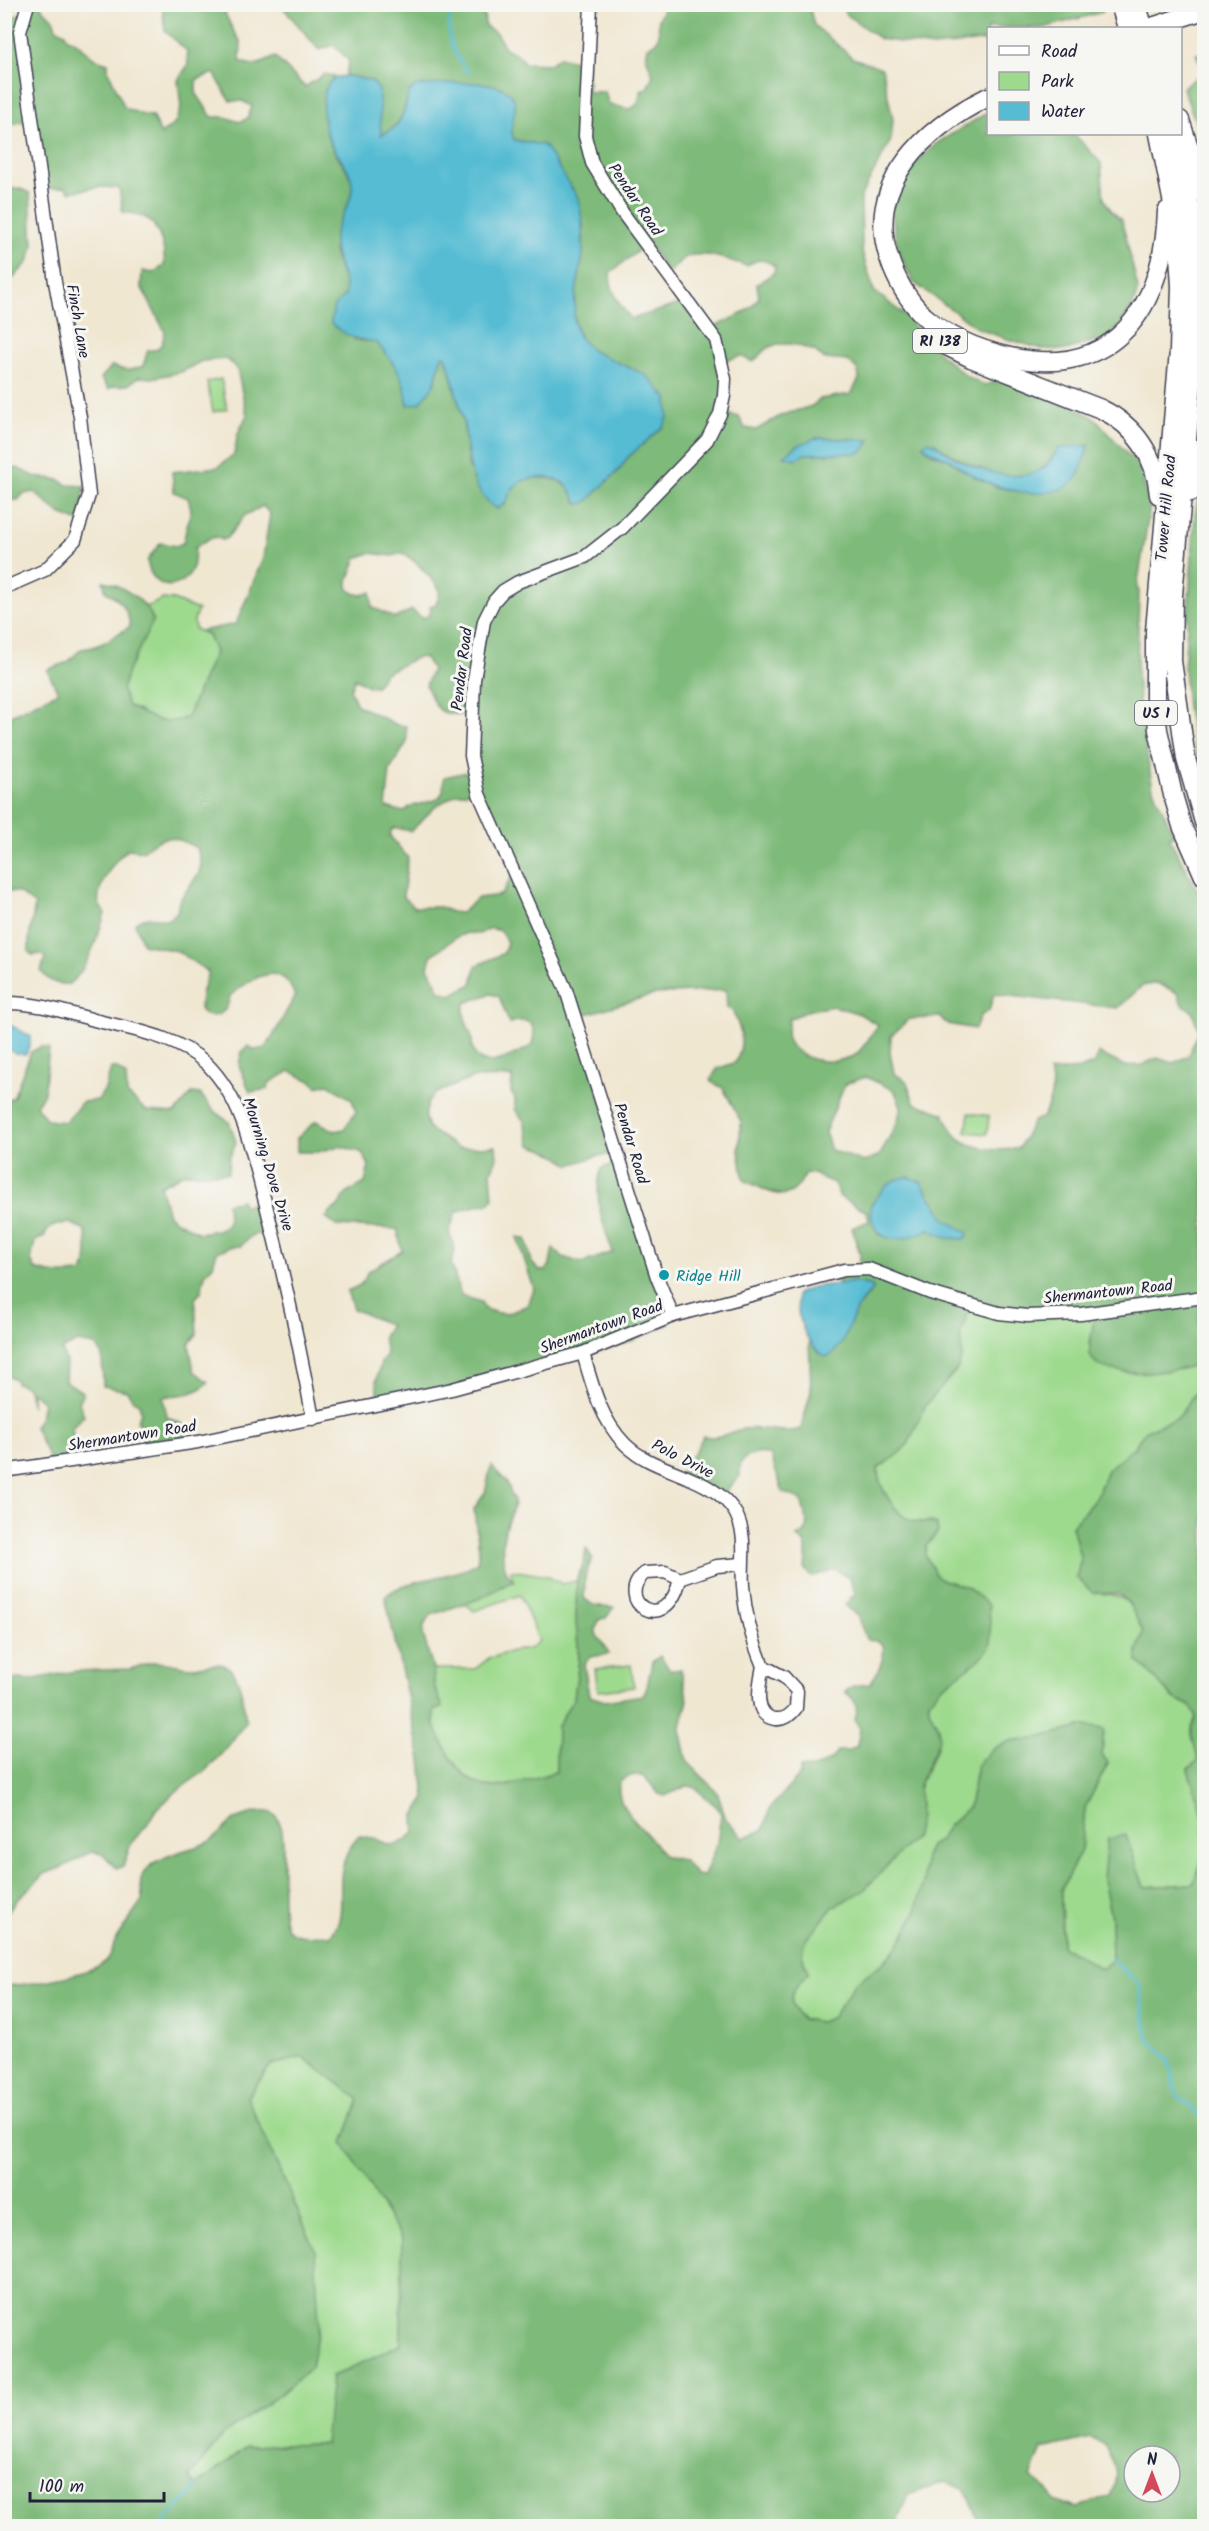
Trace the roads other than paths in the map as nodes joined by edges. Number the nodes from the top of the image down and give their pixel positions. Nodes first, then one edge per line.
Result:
1 (16, 4) edge
2 (28, 4) edge
3 (591, 4) edge
4 (1120, 4) edge
5 (1136, 4) edge
6 (1204, 10) edge
7 (23, 19) junction
8 (1127, 27) edge
9 (1144, 27) edge
10 (1152, 27) edge
11 (987, 86) edge
12 (987, 98) edge
13 (1182, 126) edge
14 (1160, 135) edge
15 (1176, 135) edge
16 (1169, 173) junction
17 (1204, 193) edge
18 (1204, 446) edge
19 (1170, 544) junction
20 (4, 588) edge
21 (1204, 822) edge
22 (1204, 876) edge
23 (4, 1004) edge
24 (1204, 1297) edge
25 (673, 1316) junction
26 (584, 1353) junction
27 (313, 1419) junction
28 (4, 1471) edge
29 (742, 1564) junction
30 (680, 1579) dead end
31 (763, 1666) dead end

1 - 7 street, Finch Lane
2 - 7 street, Finch Lane
3 - 25 street, Pendar Road
4 - 8 highway
5 - 9 highway
6 - 10 highway
7 - 20 street, Finch Lane
11 - 19 highway, RI 138
12 - 16 highway
13 - 17 highway
14 - 16 highway, Tower Hill Road / US 1
15 - 19 highway, Tower Hill Road / US 1
16 - 19 highway, Tower Hill Road / US 1
18 - 19 highway
19 - 21 highway, Tower Hill Road / US 1
19 - 22 highway, Tower Hill Road / US 1
23 - 27 street, Mourning Dove Drive
24 - 25 street, Shermantown Road
25 - 26 street, Shermantown Road
26 - 27 street, Shermantown Road
26 - 29 street, Polo Drive
27 - 28 street, Shermantown Road
29 - 30 street
29 - 31 street, Polo Drive

